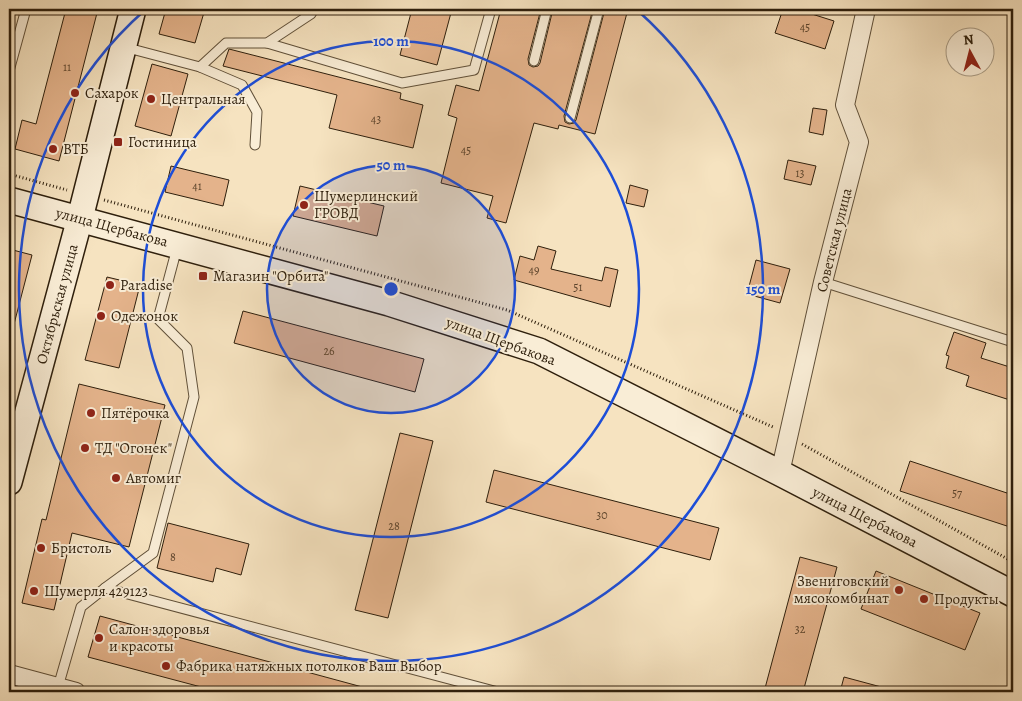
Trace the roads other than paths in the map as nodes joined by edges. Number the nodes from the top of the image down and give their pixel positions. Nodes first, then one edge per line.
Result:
1 (26, 9) edge
2 (133, 9) edge
3 (314, 9) edge
4 (490, 9) edge
5 (547, 9) edge
6 (599, 9) edge
7 (866, 9) edge
8 (267, 43) junction
9 (124, 47) junction
10 (534, 61) dead end
11 (200, 67) junction
12 (9, 71) edge
13 (570, 118) dead end
14 (256, 145) dead end
15 (9, 200) edge
16 (80, 218) junction
17 (178, 245) junction
18 (823, 282) junction
19 (1013, 342) edge
20 (780, 473) junction
21 (9, 482) edge
22 (105, 588) junction
23 (1013, 594) edge
24 (9, 674) edge
25 (58, 687) junction
26 (76, 692) edge
27 (498, 692) edge

1 - 12 lane
2 - 9 main road, Октябрьская улица
3 - 8 lane
4 - 8 lane
5 - 10 lane
6 - 13 lane
7 - 18 street, Советская улица
8 - 11 lane
9 - 11 lane
9 - 16 main road, Октябрьская улица
11 - 14 lane
15 - 16 main road, улица Щербакова
16 - 17 main road, улица Щербакова
16 - 21 main road, Октябрьская улица
17 - 20 main road, улица Щербакова
17 - 22 lane
18 - 19 lane
18 - 20 street, Советская улица
20 - 23 main road, улица Щербакова
22 - 25 lane
22 - 27 lane
24 - 25 street
25 - 26 street

